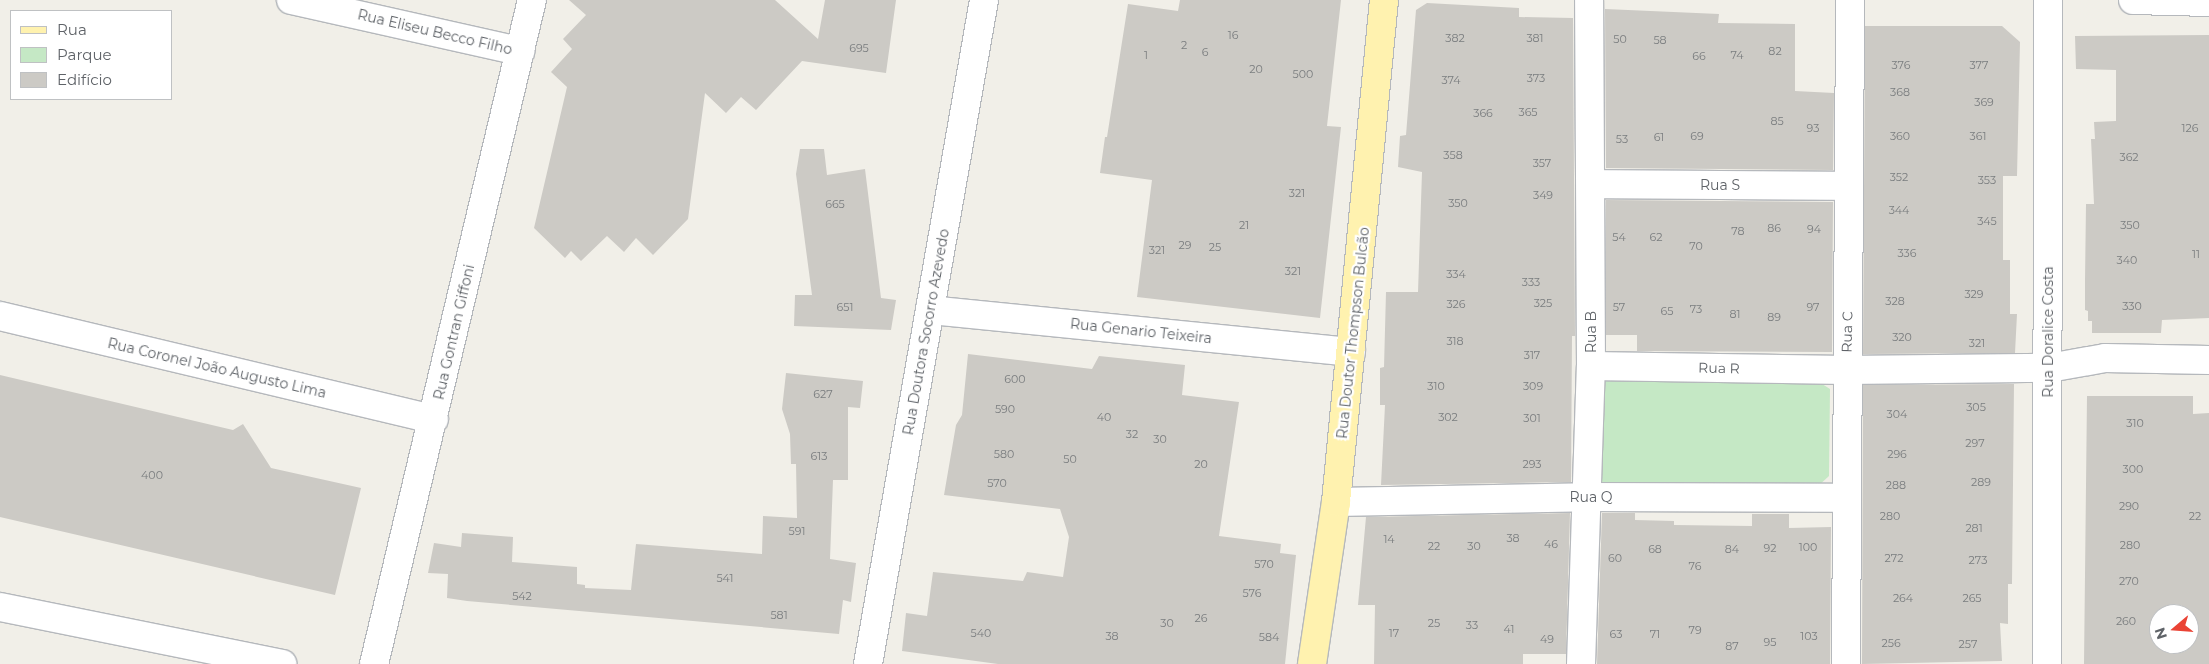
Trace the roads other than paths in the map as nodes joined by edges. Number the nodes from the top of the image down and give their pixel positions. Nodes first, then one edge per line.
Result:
1 (291, 0) edge
2 (532, 0) edge
3 (984, 0) edge
4 (1384, 0) edge
5 (1589, 0) edge
6 (1850, 0) edge
7 (2048, 0) edge
8 (2134, 0) edge
9 (2209, 2) edge
10 (520, 51) junction
11 (1590, 184) junction
12 (1849, 186) junction
13 (930, 310) junction
14 (0, 316) edge
15 (1351, 352) junction
16 (2209, 360) edge
17 (1591, 366) junction
18 (2049, 368) junction
19 (1846, 370) junction
20 (434, 419) junction
21 (1586, 497) junction
22 (1846, 498) junction
23 (1336, 502) junction
24 (0, 607) edge
25 (282, 664) edge
26 (374, 664) edge
27 (868, 664) edge
28 (1312, 664) edge
29 (1581, 664) edge
30 (1846, 664) edge
31 (2047, 664) edge

1 - 10 street, Rua Eliseu Becco Filho
2 - 10 street, Rua Gontran Giffoni
3 - 13 street, Rua Doutora Socorro Azevedo
4 - 15 main road, Rua Doutor Thompson Bulcão
5 - 11 street, Rua B
6 - 12 street, Rua C
7 - 18 street, Rua Doralice Costa
8 - 9 street
10 - 20 street, Rua Gontran Giffoni
11 - 12 street, Rua S
11 - 17 street, Rua B
12 - 19 street, Rua C
13 - 15 street, Rua Genario Teixeira
13 - 27 street, Rua Doutora Socorro Azevedo
14 - 20 street, Rua Coronel João Augusto Lima
15 - 23 main road, Rua Doutor Thompson Bulcão
16 - 18 street, Rua R
17 - 19 street, Rua R
17 - 21 street, Rua B
18 - 19 street, Rua R
18 - 31 street, Rua Doralice Costa
19 - 22 street, Rua C
20 - 26 street, Rua Gontran Giffoni
21 - 22 street, Rua Q
21 - 23 street, Rua Q
21 - 29 street, Rua B
22 - 30 street, Rua C
23 - 28 main road, Rua Doutor Thompson Bulcão
24 - 25 street

